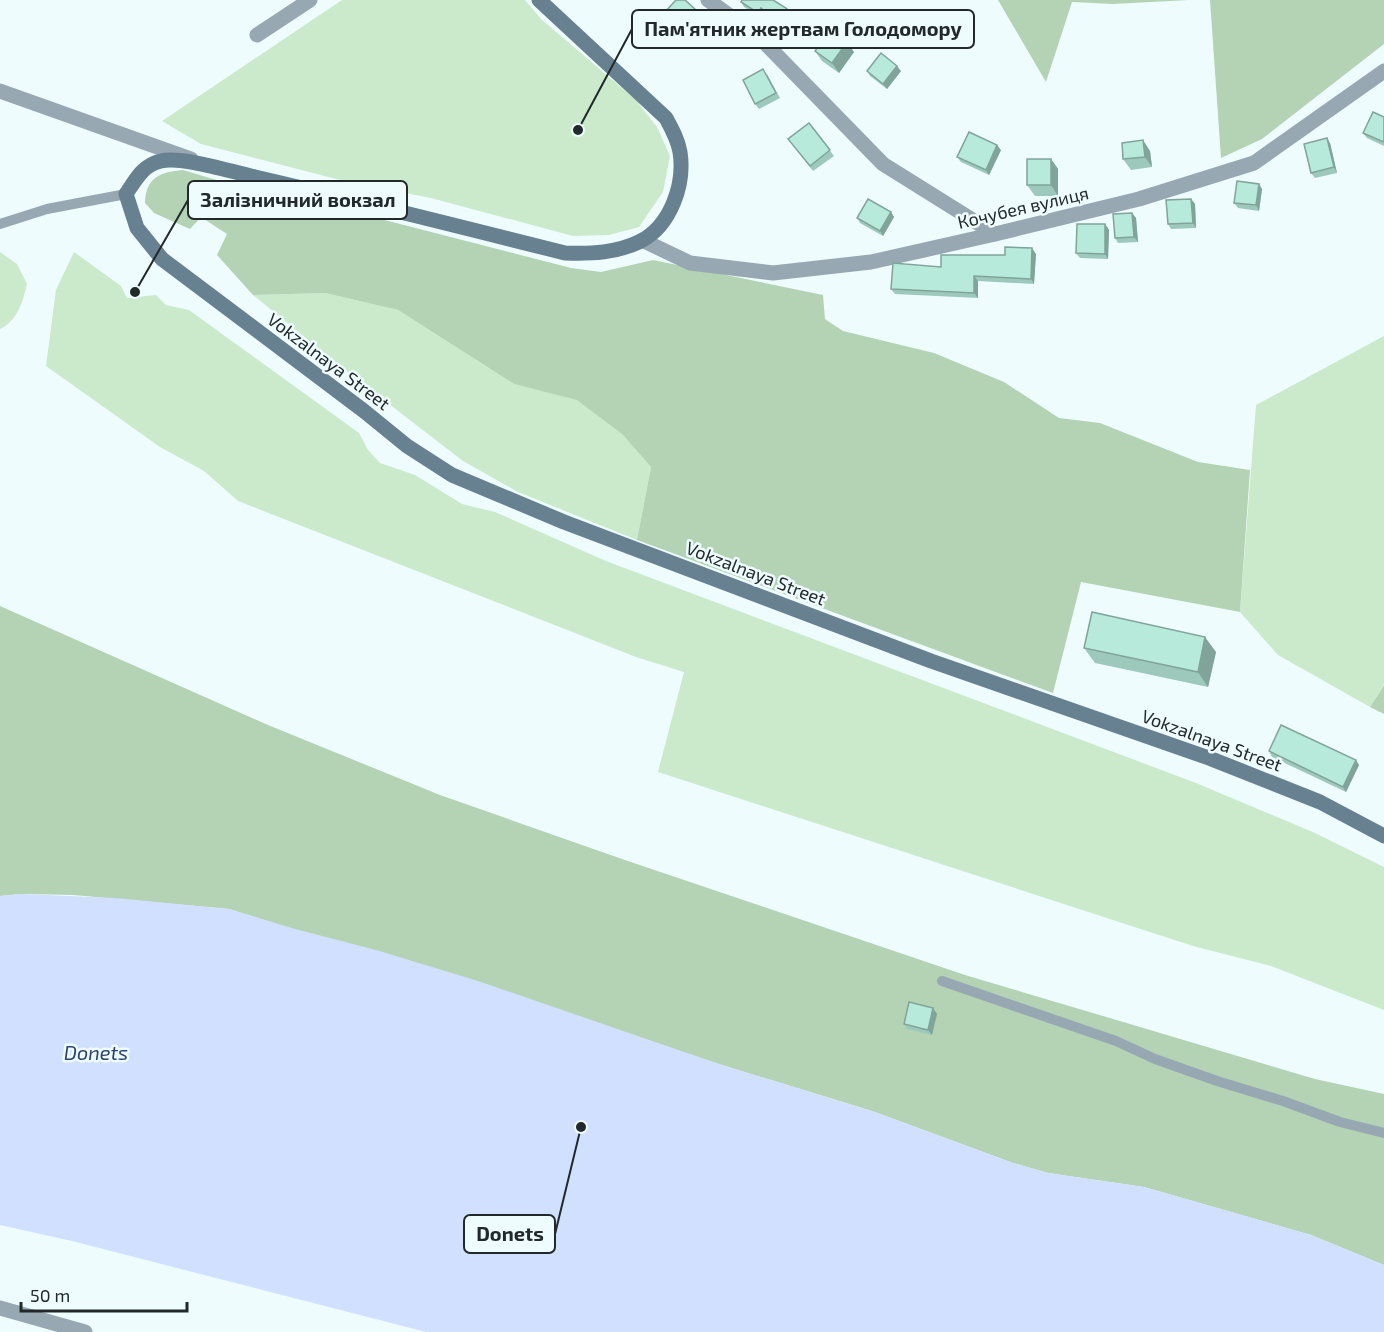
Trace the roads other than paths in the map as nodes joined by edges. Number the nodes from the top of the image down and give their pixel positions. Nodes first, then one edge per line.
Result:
1 (310, 0) edge
2 (539, 0) edge
3 (708, 0) edge
4 (257, 35) dead end
5 (1384, 71) edge
6 (0, 92) edge
7 (216, 168) junction
8 (126, 194) junction
9 (0, 224) edge
10 (995, 234) junction
11 (642, 240) junction
12 (1384, 836) edge
13 (942, 981) dead end
14 (1384, 1133) edge
15 (0, 1308) edge
16 (85, 1332) edge

1 - 4 street
2 - 11 main road
3 - 10 street
5 - 10 street, Кочубея вулиця
6 - 7 street
7 - 8 main road
7 - 11 main road
8 - 9 lane
8 - 12 main road, Vokzalnaya Street
10 - 11 street, Кочубея вулиця
13 - 14 lane
15 - 16 street

